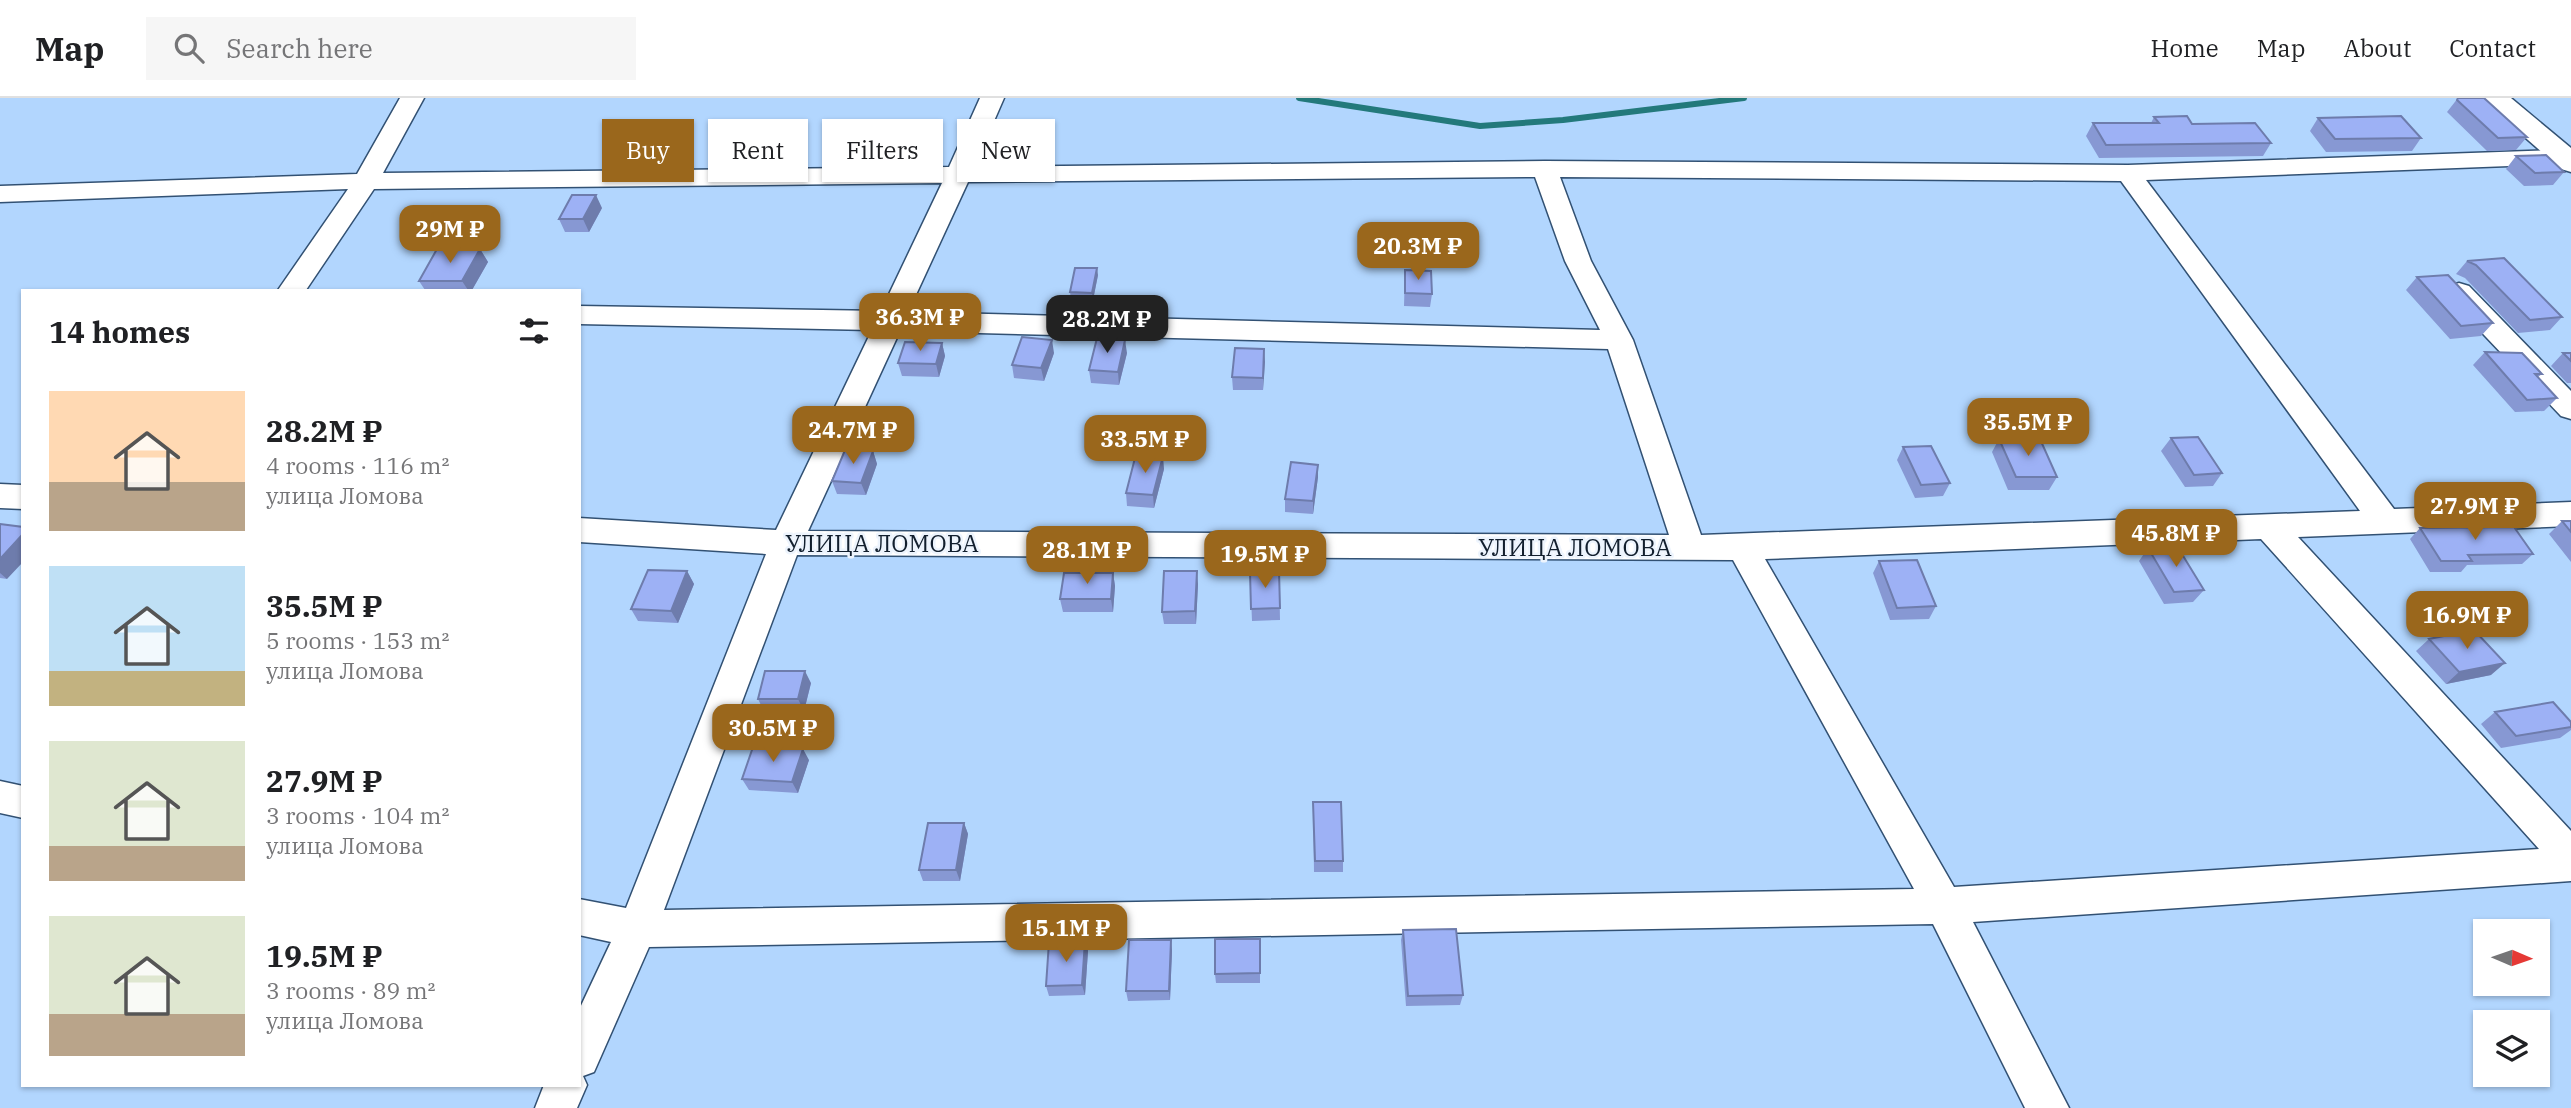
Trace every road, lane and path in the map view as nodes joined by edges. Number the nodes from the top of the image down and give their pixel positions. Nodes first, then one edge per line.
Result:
1 (412, 98) edge
2 (992, 98) edge
3 (2494, 98) edge
4 (983, 119) edge
5 (2563, 151) edge
6 (1545, 169) junction
7 (2128, 173) junction
8 (1055, 175) edge
9 (957, 176) edge
10 (957, 178) edge
11 (366, 181) junction
12 (0, 194) edge
13 (2452, 286) edge
14 (293, 289) edge
15 (581, 315) edge
16 (891, 321) junction
17 (1619, 340) junction
18 (2571, 410) edge
19 (0, 496) edge
20 (21, 497) edge
21 (2571, 514) edge
22 (2386, 522) junction
23 (2268, 526) junction
24 (581, 530) edge
25 (786, 543) junction
26 (1689, 547) junction
27 (1742, 548) junction
28 (0, 797) edge
29 (21, 802) edge
30 (2571, 857) edge
31 (2571, 864) edge
32 (1944, 906) junction
33 (581, 917) edge
34 (637, 929) junction
35 (581, 1052) edge
36 (565, 1087) edge
37 (556, 1108) edge
38 (2048, 1108) edge

1 - 11 street
2 - 4 street
3 - 5 street
5 - 7 street
6 - 7 street
6 - 8 street
6 - 17 street
7 - 22 street
9 - 11 street
10 - 16 street
11 - 12 street
11 - 14 street
13 - 18 street
15 - 16 street
16 - 17 street
16 - 25 street
17 - 26 street
19 - 20 street
21 - 22 street, УЛИЦА ЛОМОВА
22 - 23 street, УЛИЦА ЛОМОВА
23 - 27 street, УЛИЦА ЛОМОВА
23 - 30 street
24 - 25 street, УЛИЦА ЛОМОВА
25 - 26 street, УЛИЦА ЛОМОВА
25 - 34 street
26 - 27 street, УЛИЦА ЛОМОВА
27 - 32 street
28 - 29 street
31 - 32 street
32 - 34 street
32 - 38 street
33 - 34 street
34 - 35 street
36 - 37 street

